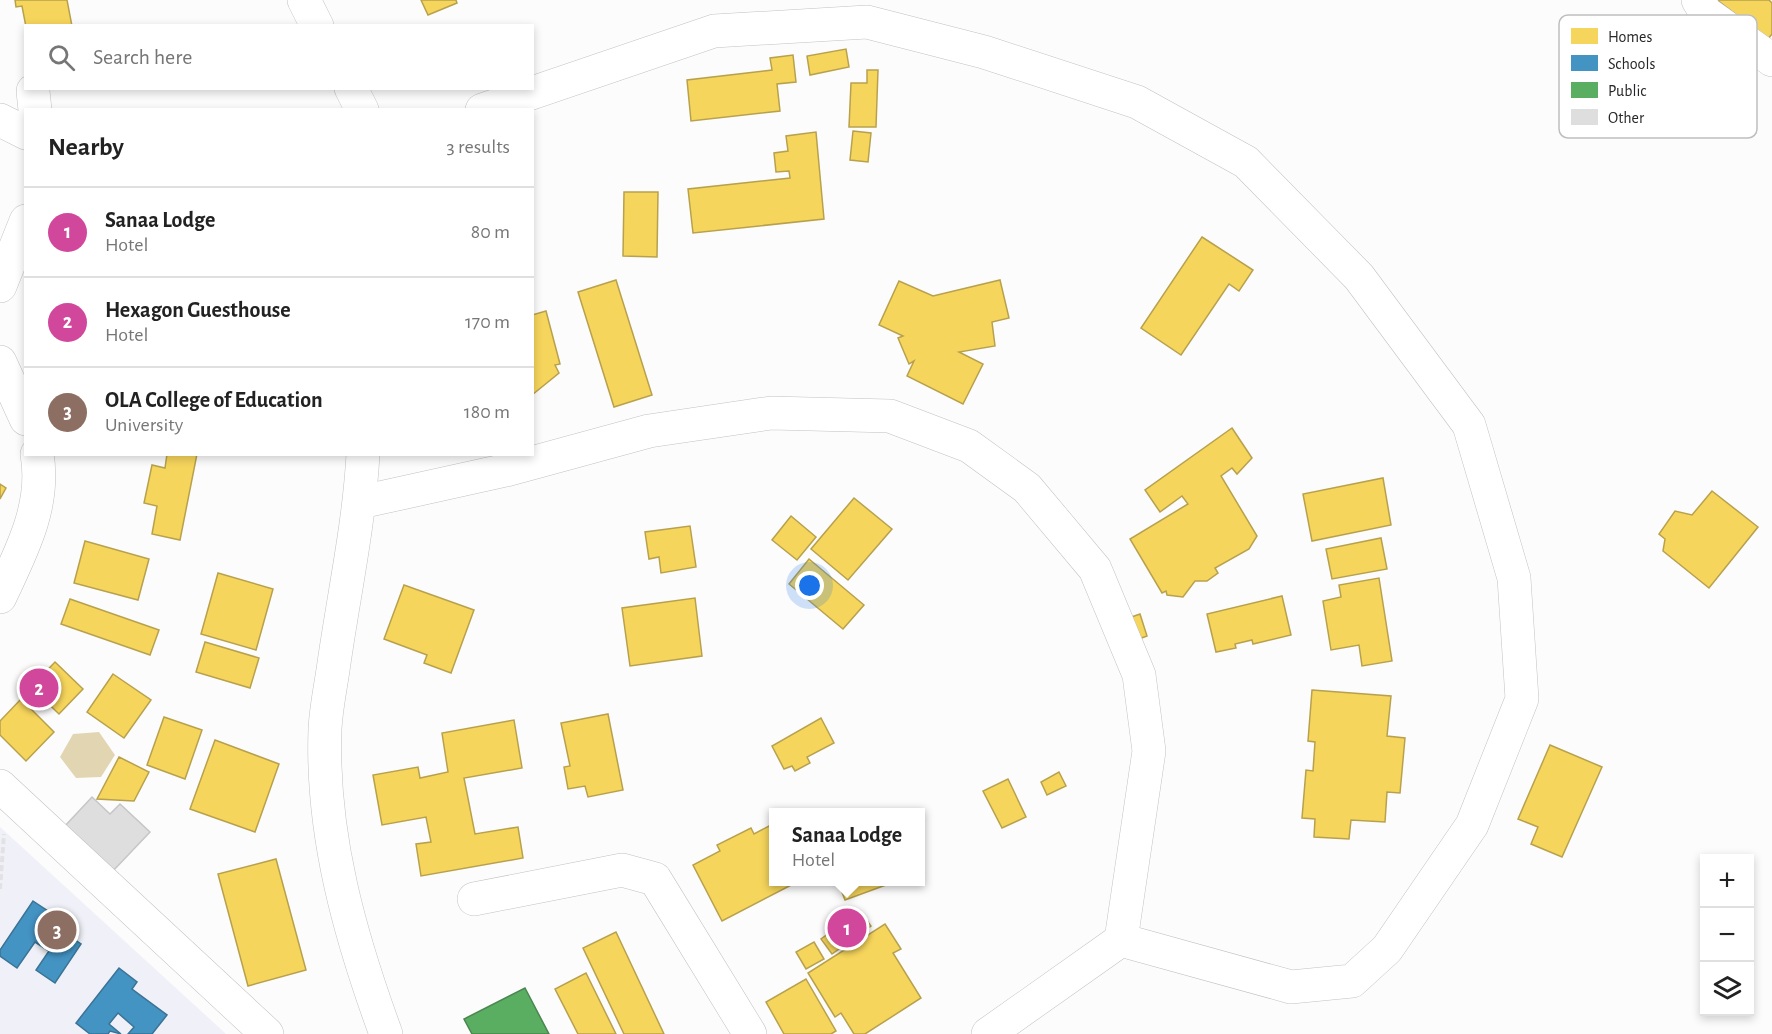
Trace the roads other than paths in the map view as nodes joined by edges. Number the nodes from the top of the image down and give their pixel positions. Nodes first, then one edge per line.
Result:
1 (304, 0) edge
2 (1698, 0) edge
3 (1709, 15) edge
4 (316, 24) edge
5 (1757, 49) edge
6 (1772, 60) edge
7 (352, 90) edge
8 (361, 108) edge
9 (489, 108) edge
10 (0, 120) edge
11 (24, 132) edge
12 (24, 226) edge
13 (0, 286) edge
14 (0, 362) edge
15 (24, 415) edge
16 (37, 456) edge
17 (363, 456) edge
18 (361, 502) junction
19 (0, 597) edge
20 (3, 789) edge
21 (474, 899) dead end
22 (1120, 940) junction
23 (267, 1034) edge
24 (386, 1034) edge
25 (750, 1034) edge
26 (988, 1034) edge

1 - 4 street
2 - 3 street
5 - 6 street
7 - 8 street
9 - 22 street
10 - 11 street
12 - 13 street
14 - 15 street
16 - 19 street
17 - 18 street
18 - 22 street
18 - 24 street
20 - 23 street
21 - 25 street
22 - 26 street

